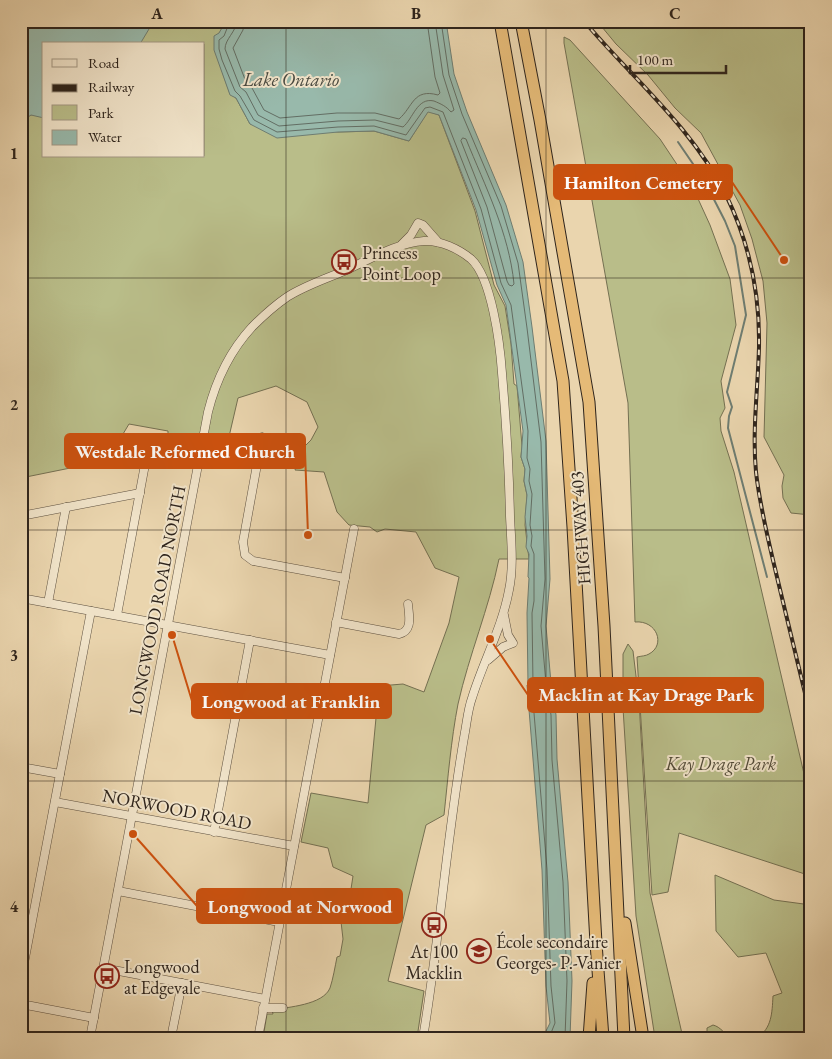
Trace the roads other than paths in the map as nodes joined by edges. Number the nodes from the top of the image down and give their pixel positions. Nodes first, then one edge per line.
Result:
1 (500, 21) edge
2 (521, 21) edge
3 (439, 243) junction
4 (398, 247) junction
5 (262, 437) dead end
6 (149, 443) dead end
7 (140, 493) junction
8 (66, 507) junction
9 (21, 516) edge
10 (354, 529) dead end
11 (344, 578) junction
12 (21, 598) edge
13 (48, 603) junction
14 (408, 604) dead end
15 (91, 611) junction
16 (504, 613) junction
17 (117, 616) junction
18 (336, 622) junction
19 (168, 625) junction
20 (250, 640) junction
21 (330, 655) junction
22 (484, 664) junction
23 (21, 767) edge
24 (60, 774) junction
25 (55, 802) junction
26 (132, 816) junction
27 (214, 832) junction
28 (294, 846) junction
29 (617, 869) junction
30 (118, 892) junction
31 (282, 906) junction
32 (338, 916) dead end
33 (280, 922) junction
34 (596, 943) junction
35 (103, 968) junction
36 (21, 980) edge
37 (182, 983) junction
38 (265, 999) junction
39 (21, 1004) edge
40 (263, 1008) junction
41 (283, 1008) dead end
42 (94, 1018) junction
43 (90, 1038) edge
44 (171, 1038) edge
45 (258, 1038) edge
46 (423, 1038) edge
47 (589, 1038) edge
48 (603, 1038) edge
49 (624, 1038) edge
50 (642, 1038) edge

1 - 34 highway, HIGHWAY 403
2 - 29 highway, HIGHWAY 403
3 - 4 street, LONGWOOD ROAD NORTH
3 - 4 street
3 - 16 street
4 - 19 street, LONGWOOD ROAD NORTH
5 - 11 street
6 - 7 street
7 - 8 street
7 - 17 street
8 - 9 street
8 - 13 street
10 - 11 street
11 - 18 street
12 - 13 street
13 - 15 street
14 - 18 street
15 - 17 street
15 - 24 street
16 - 22 street
16 - 22 street
17 - 19 street
18 - 21 street
19 - 20 street
19 - 26 street, LONGWOOD ROAD NORTH
20 - 21 street
20 - 27 street
21 - 28 street
22 - 46 street
23 - 24 street
24 - 25 street
25 - 26 street, NORWOOD ROAD
25 - 36 street
26 - 27 street, NORWOOD ROAD
26 - 30 street, LONGWOOD ROAD NORTH
27 - 28 street, NORWOOD ROAD
28 - 31 street
29 - 49 highway, HIGHWAY 403
29 - 50 highway
30 - 33 street
30 - 35 street, LONGWOOD ROAD NORTH
31 - 32 street
31 - 33 street
33 - 38 street
34 - 47 highway
34 - 48 highway, HIGHWAY 403
35 - 37 street
35 - 42 street, LONGWOOD ROAD NORTH
37 - 38 street
37 - 44 street
38 - 40 street
39 - 42 street
40 - 41 street
40 - 45 street
42 - 43 street, LONGWOOD ROAD NORTH

